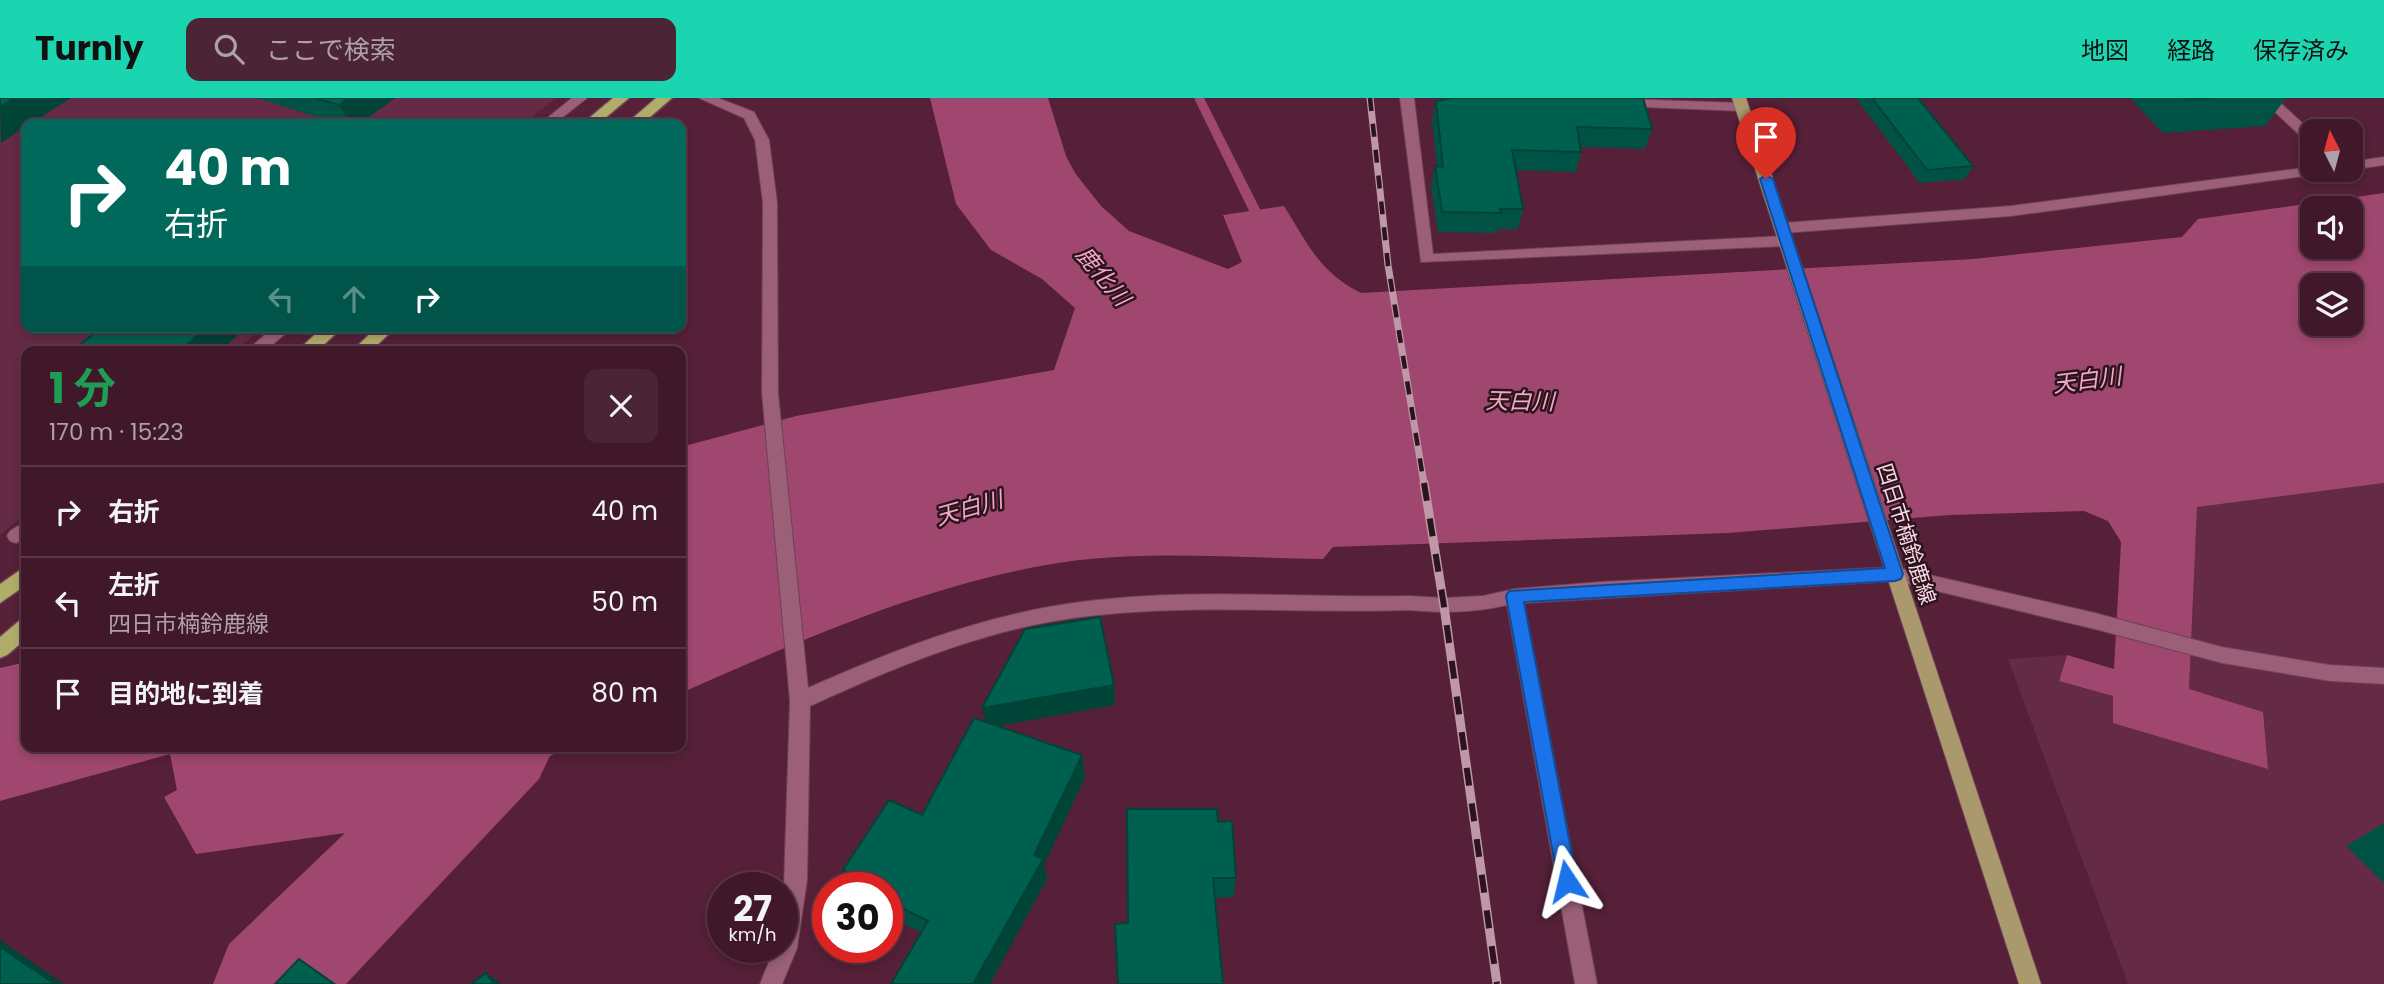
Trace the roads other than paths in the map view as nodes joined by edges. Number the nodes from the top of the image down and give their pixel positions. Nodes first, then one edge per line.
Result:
1 (580, 98) edge
2 (622, 98) edge
3 (665, 98) edge
4 (706, 98) edge
5 (1406, 98) edge
6 (2267, 98) edge
7 (1608, 102) edge
8 (1741, 102) edge
9 (553, 119) edge
10 (595, 119) edge
11 (639, 119) edge
12 (2300, 128) edge
13 (2384, 161) edge
14 (2363, 164) edge
15 (2300, 173) edge
16 (1787, 240) junction
17 (277, 333) edge
18 (328, 333) edge
19 (381, 333) edge
20 (261, 346) edge
21 (311, 346) edge
22 (366, 346) edge
23 (1895, 574) junction
24 (21, 578) edge
25 (0, 595) edge
26 (1514, 596) junction
27 (21, 631) edge
28 (0, 649) edge
29 (2384, 677) edge
30 (800, 701) junction
31 (771, 984) edge
32 (1586, 984) edge
33 (2030, 984) edge

1 - 9 street
2 - 10 highway
3 - 11 highway
4 - 30 street
5 - 16 street
6 - 12 street
7 - 8 street
8 - 16 main road, 四日市楠鈴鹿線
13 - 14 street
15 - 16 street
16 - 23 main road, 四日市楠鈴鹿線
17 - 20 street
18 - 21 highway
19 - 22 highway
23 - 26 street
23 - 29 street
23 - 33 main road, 四日市楠鈴鹿線
24 - 25 highway
26 - 30 street
26 - 32 street
27 - 28 highway
30 - 31 street

